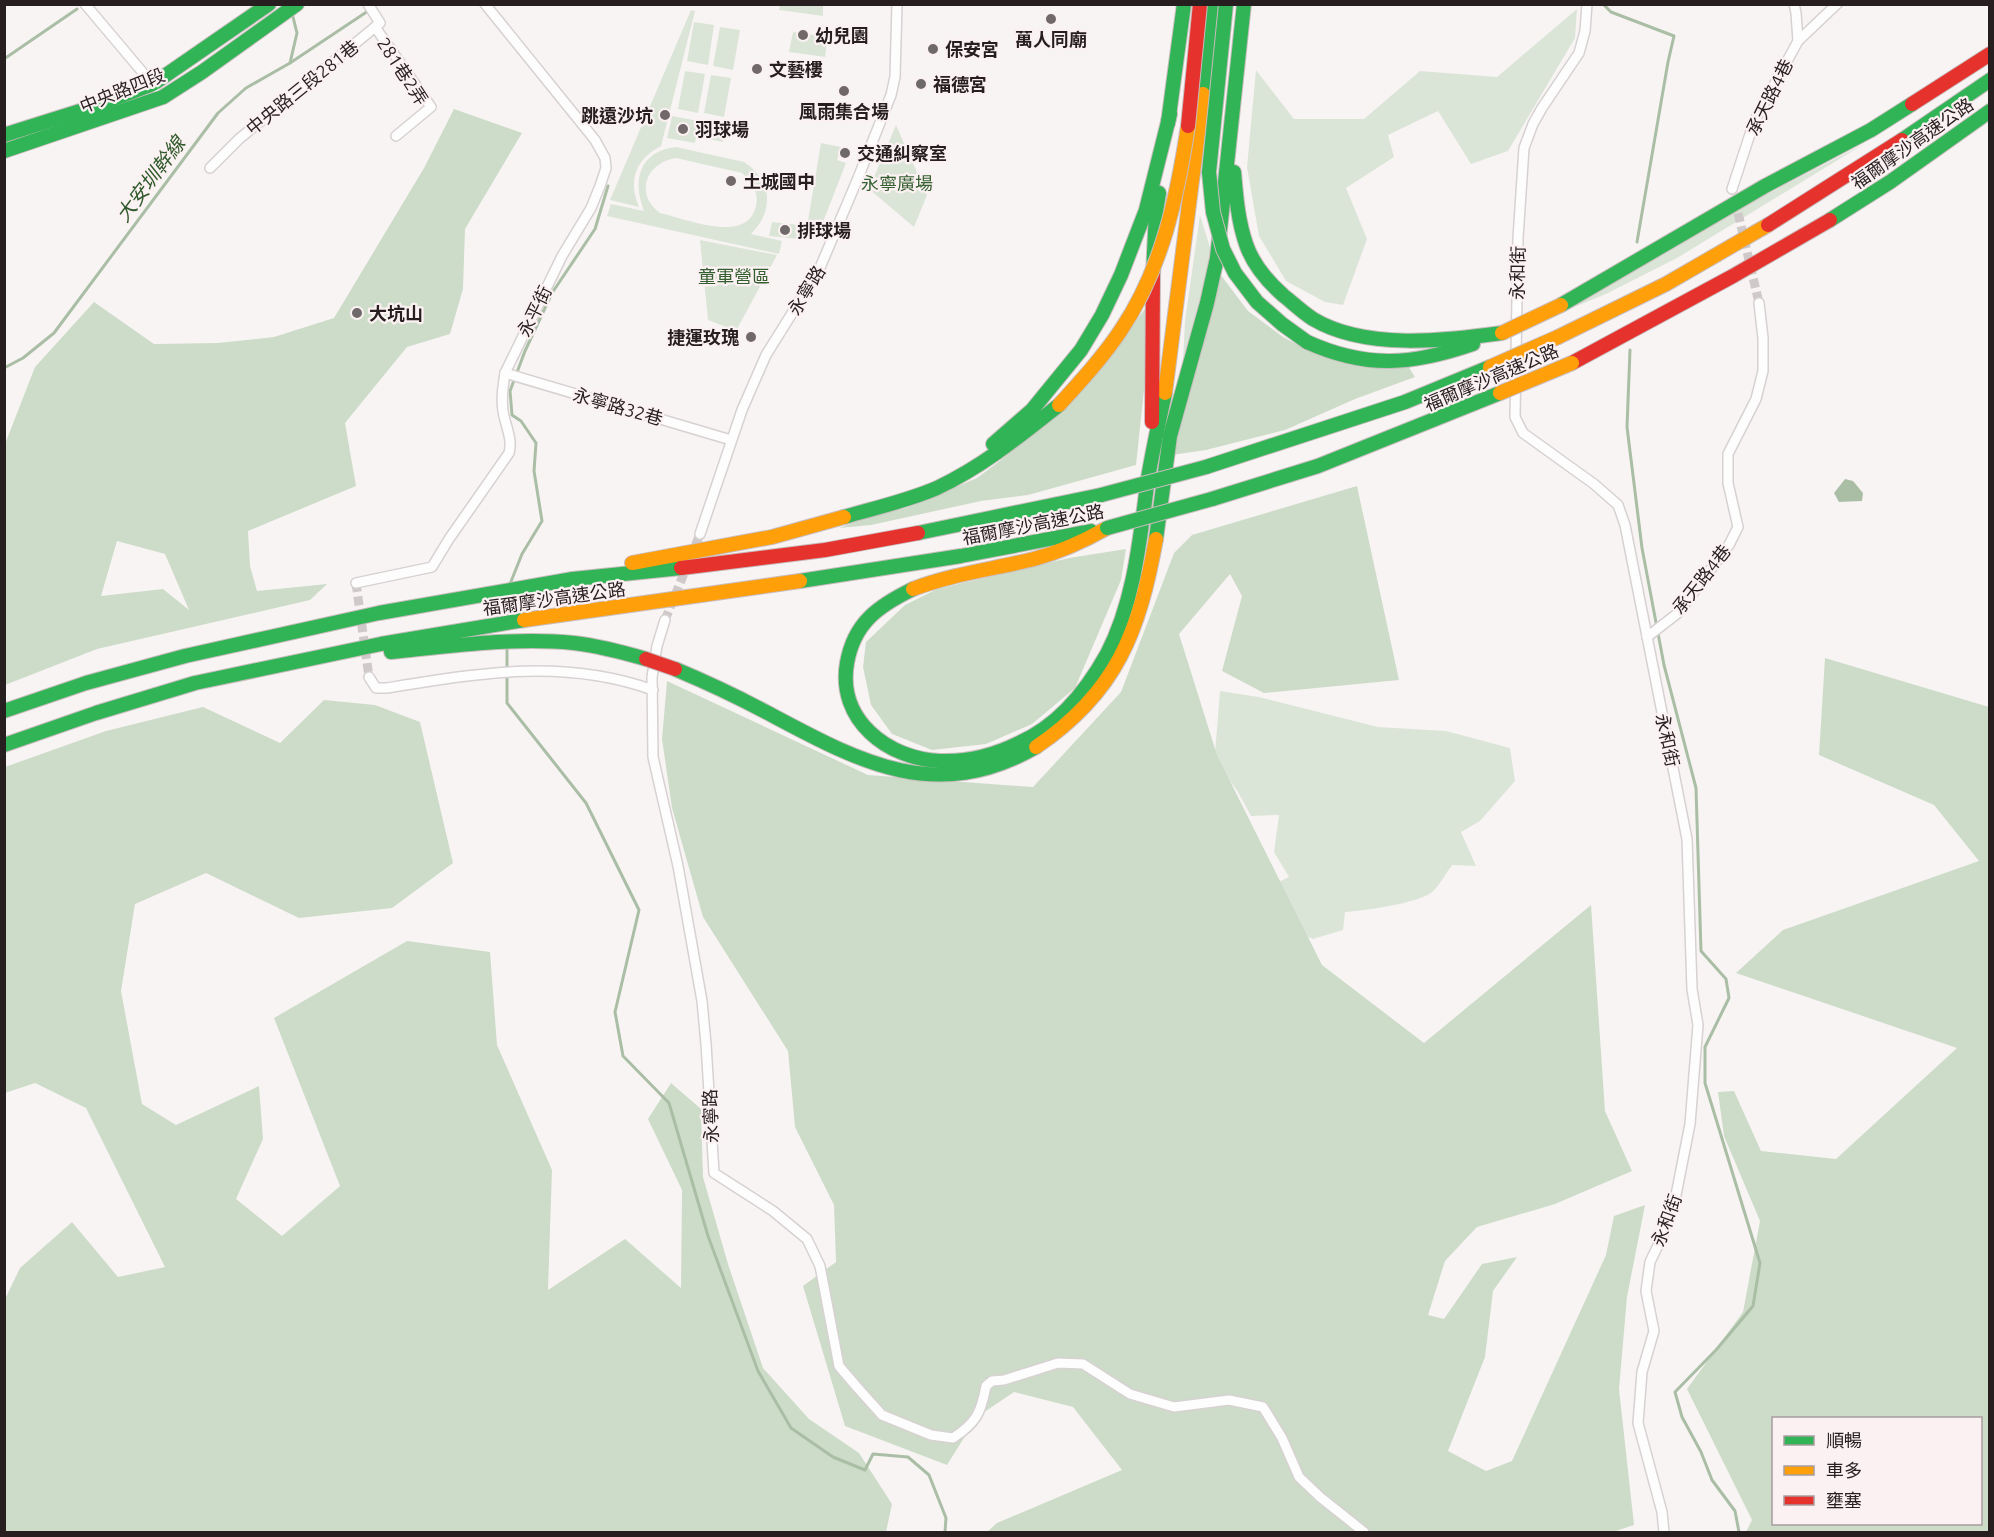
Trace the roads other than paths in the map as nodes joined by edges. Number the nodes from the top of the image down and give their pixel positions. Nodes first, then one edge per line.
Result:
1 (85, 4) edge
2 (368, 4) edge
3 (485, 4) edge
4 (897, 4) edge
5 (1184, 4) edge
6 (1200, 4) edge
7 (1213, 4) edge
8 (1218, 4) edge
9 (1226, 4) edge
10 (1244, 4) edge
11 (1587, 4) edge
12 (1794, 4) edge
13 (1838, 4) edge
14 (268, 5) edge
15 (291, 9) edge
16 (375, 27) junction
17 (1213, 29) junction
18 (1798, 40) junction
19 (1989, 54) edge
20 (1989, 80) edge
21 (153, 84) junction
22 (163, 97) junction
23 (1989, 111) edge
24 (1170, 114) junction
25 (1231, 127) junction
26 (4, 135) edge
27 (396, 136) dead end
28 (4, 152) edge
29 (210, 168) dead end
30 (1732, 189) tunnel mouth
31 (1759, 303) tunnel mouth
32 (1502, 333) junction
33 (505, 373) junction
34 (1170, 437) junction
35 (731, 440) junction
36 (1153, 447) junction
37 (880, 506) junction
38 (1107, 528) junction
39 (700, 534) tunnel mouth
40 (573, 579) junction
41 (356, 583) dead end
42 (665, 620) tunnel mouth
43 (1649, 635) junction
44 (369, 677) dead end
45 (195, 683) junction
46 (653, 690) junction
47 (4, 711) edge
48 (4, 745) edge
49 (1364, 1533) edge
50 (1664, 1533) edge

1 - 21 street
2 - 16 street, 中央路三段281巷
3 - 33 street, 永平街
4 - 35 street, 永寧路
5 - 24 main road
6 - 37 main road, bridge
7 - 17 main road
8 - 17 main road
9 - 32 main road, bridge
10 - 25 main road
11 - 43 street, 永和街
12 - 18 street, 承天路4巷
13 - 18 street
14 - 21 main road, 中央路四段
15 - 22 main road, 中央路四段
16 - 27 street, 281巷2弄
16 - 29 street, 中央路三段281巷
17 - 34 main road
17 - 36 main road
18 - 30 street, 承天路4巷
19 - 32 main road, bridge
20 - 40 main road, 福爾摩沙高速公路, bridge
21 - 22 street
21 - 26 main road, 中央路四段
22 - 28 main road, 中央路四段
23 - 38 main road, 福爾摩沙高速公路, bridge
24 - 36 main road
24 - 37 main road
25 - 32 main road
25 - 34 main road
31 - 43 street, 承天路4巷
33 - 35 street, 永寧路32巷
33 - 41 street, 永平街
34 - 45 main road, bridge
35 - 39 street, 永寧路
36 - 38 main road
37 - 40 main road
38 - 45 main road, 福爾摩沙高速公路
40 - 47 main road, 福爾摩沙高速公路
42 - 46 street, 永寧路
43 - 50 street, 永和街
44 - 46 street
45 - 48 main road, 福爾摩沙高速公路
46 - 49 street, 永寧路

